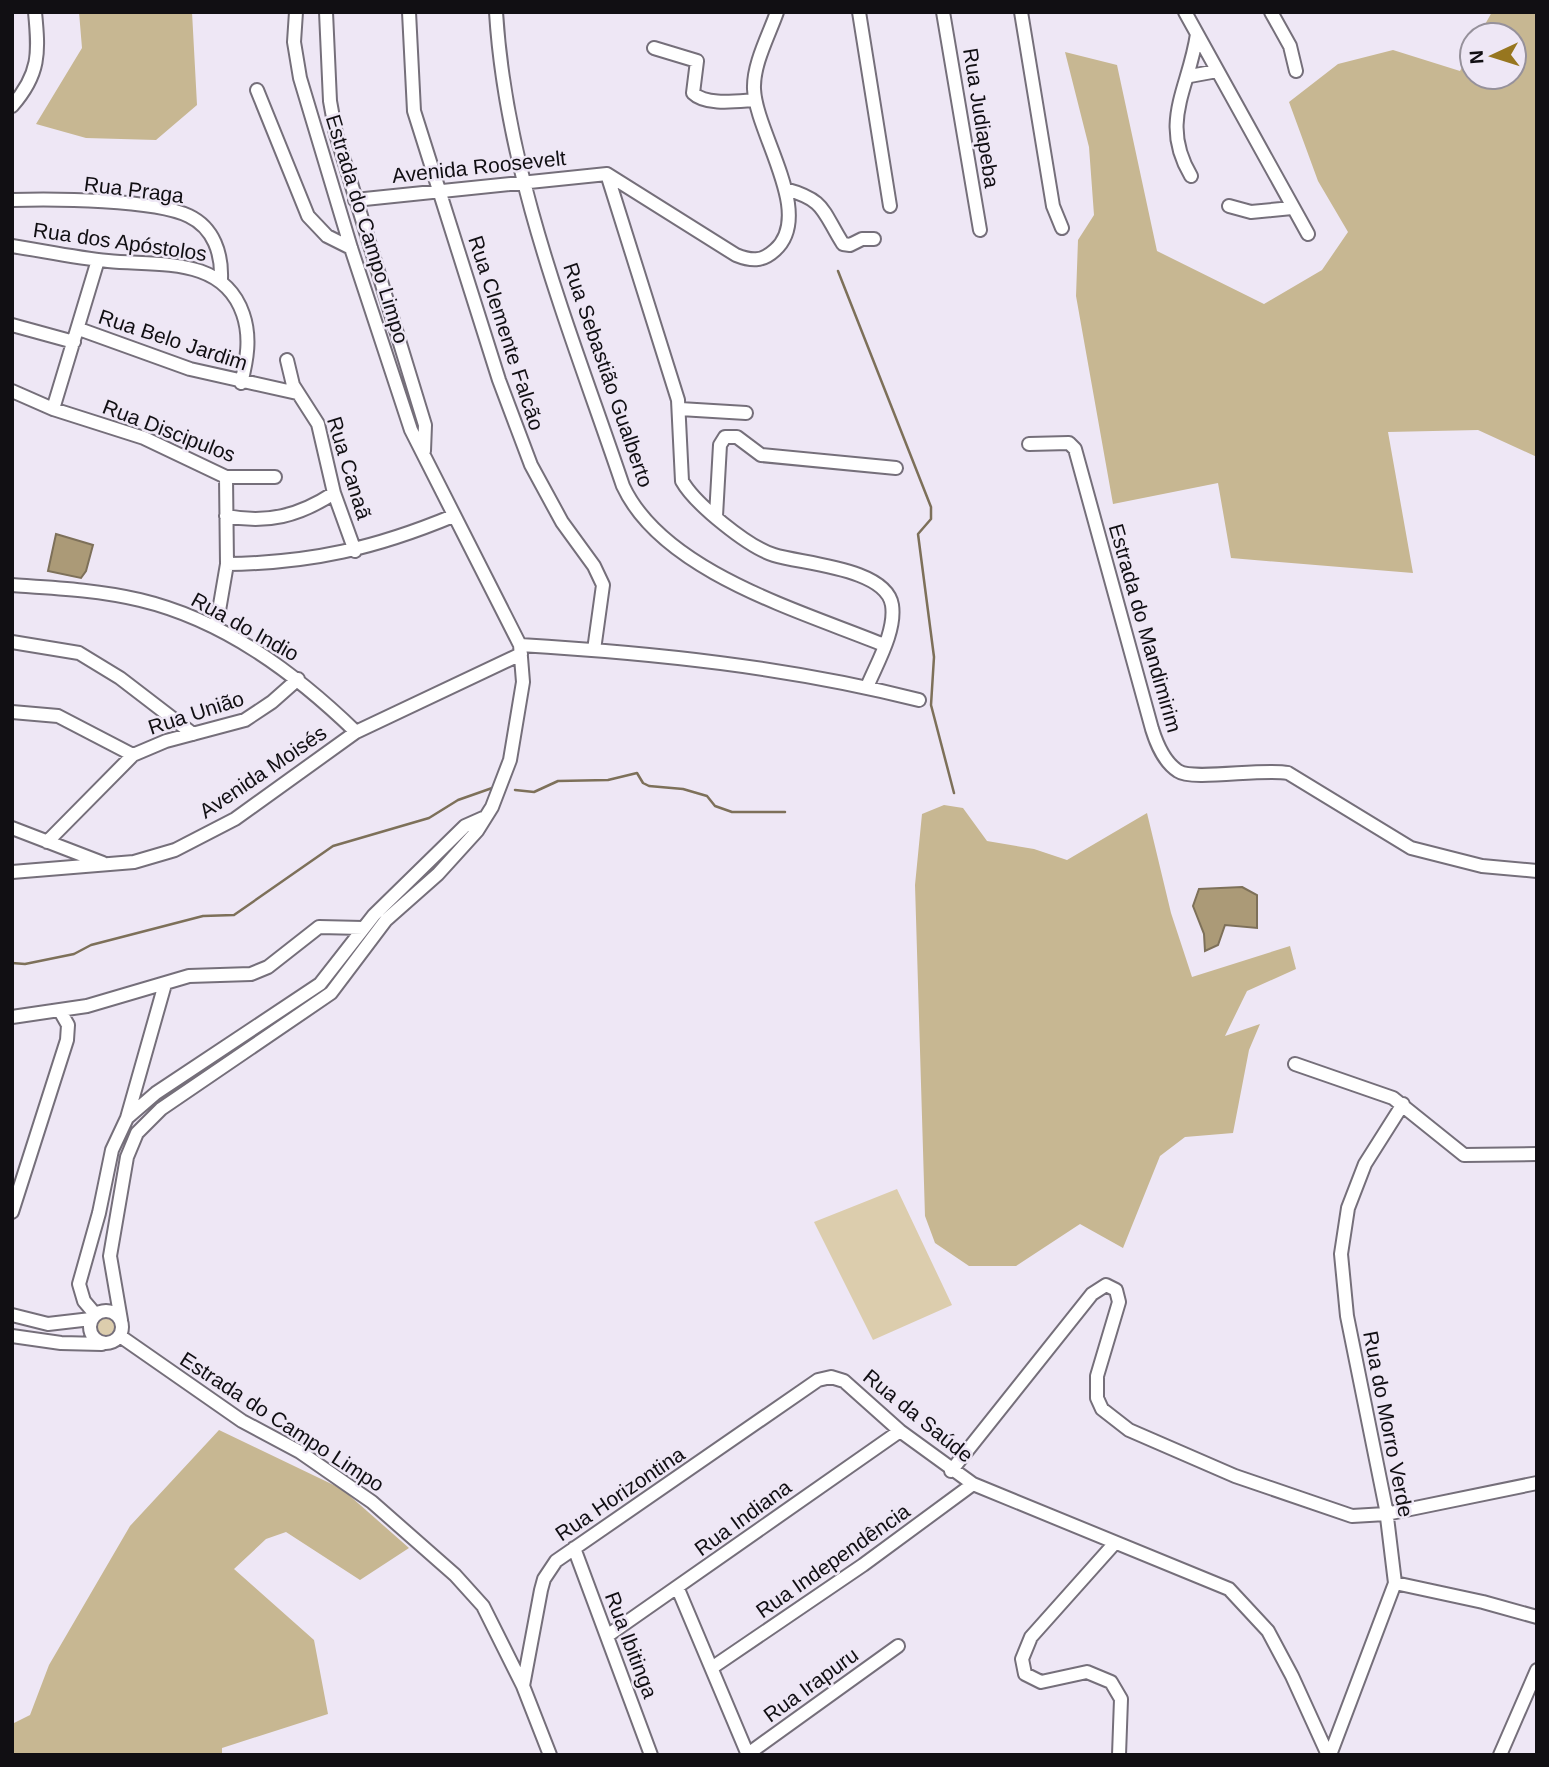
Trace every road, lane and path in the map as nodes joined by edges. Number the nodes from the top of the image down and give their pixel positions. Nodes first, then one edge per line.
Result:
1 (35, 12) edge
2 (296, 12) edge
3 (326, 12) edge
4 (409, 12) edge
5 (496, 12) edge
6 (777, 12) edge
7 (859, 12) edge
8 (943, 12) edge
9 (1021, 12) edge
10 (1185, 12) edge
11 (1271, 12) edge
12 (1197, 34) junction
13 (654, 48) dead end
14 (1217, 71) junction
15 (1296, 71) dead end
16 (1190, 76) junction
17 (257, 90) dead end
18 (755, 100) junction
19 (12, 106) edge
20 (607, 174) junction
21 (1191, 176) dead end
22 (522, 181) junction
23 (785, 189) junction
24 (439, 191) junction
25 (12, 200) edge
26 (355, 200) junction
27 (890, 206) dead end
28 (1229, 206) dead end
29 (1292, 208) junction
30 (1062, 228) dead end
31 (980, 230) dead end
32 (1308, 234) dead end
33 (874, 239) dead end
34 (12, 246) edge
35 (351, 248) junction
36 (98, 260) junction
37 (221, 279) junction
38 (12, 326) edge
39 (76, 335) junction
40 (287, 360) dead end
41 (241, 383) junction
42 (12, 391) edge
43 (297, 393) junction
44 (53, 409) junction
45 (680, 409) junction
46 (746, 413) dead end
47 (1029, 444) dead end
48 (424, 451) junction
49 (896, 468) dead end
50 (226, 477) junction
51 (275, 477) dead end
52 (334, 493) junction
53 (226, 516) junction
54 (453, 516) junction
55 (716, 516) junction
56 (355, 551) junction
57 (227, 564) junction
58 (12, 585) edge
59 (216, 628) junction
60 (12, 642) edge
61 (884, 645) junction
62 (520, 650) junction
63 (594, 650) junction
64 (298, 679) junction
65 (867, 687) junction
66 (919, 700) dead end
67 (12, 712) edge
68 (356, 733) junction
69 (193, 734) junction
70 (133, 755) junction
71 (483, 818) junction
72 (12, 828) edge
73 (47, 842) junction
74 (107, 865) junction
75 (1537, 871) edge
76 (12, 872) edge
77 (363, 928) junction
78 (165, 984) junction
79 (60, 1011) junction
80 (12, 1017) edge
81 (1295, 1064) dead end
82 (1403, 1104) junction
83 (127, 1118) junction
84 (1536, 1159) edge
85 (12, 1212) edge
86 (12, 1315) edge
87 (93, 1316) junction
88 (121, 1320) junction
89 (12, 1336) edge
90 (120, 1336) junction
91 (104, 1343) junction
92 (814, 1383) joint
93 (900, 1431) junction
94 (951, 1471) junction
95 (1537, 1483) edge
96 (973, 1484) junction
97 (1386, 1514) junction
98 (1114, 1544) junction
99 (574, 1548) junction
100 (1395, 1584) junction
101 (678, 1589) junction
102 (1537, 1617) edge
103 (607, 1636) junction
104 (898, 1646) dead end
105 (713, 1667) junction
106 (1537, 1670) edge
107 (523, 1686) junction
108 (550, 1755) edge
109 (651, 1755) edge
110 (748, 1755) edge
111 (1119, 1755) edge
112 (1329, 1755) edge
113 (1500, 1755) edge

1 - 19 street
2 - 35 street, Estrada do Campo Limpo
3 - 26 street, Estrada do Campo Limpo
4 - 24 street, Rua Clemente Falcão
5 - 22 street, Rua Sebastião Gualberto
6 - 18 street
7 - 27 street
8 - 31 street, Rua Judiapeba
9 - 30 street
10 - 12 street
11 - 15 street
12 - 14 street
12 - 16 street
13 - 18 street
14 - 16 street
14 - 29 street
16 - 21 street
17 - 35 street
18 - 23 street
20 - 22 street, Avenida Roosevelt
20 - 23 street
20 - 45 street
22 - 24 street, Avenida Roosevelt
22 - 61 street, Rua Sebastião Gualberto
23 - 33 street
24 - 26 street, Avenida Roosevelt
24 - 63 street, Rua Clemente Falcão
25 - 37 street, Rua Praga
26 - 48 street, Estrada do Campo Limpo
28 - 29 street
29 - 32 street
34 - 36 street, Rua dos Apóstolos
35 - 48 street, Estrada do Campo Limpo
36 - 37 street, Rua dos Apóstolos
36 - 39 street
37 - 41 street, Rua Praga
38 - 39 street, Rua Belo Jardim
39 - 41 street, Rua Belo Jardim
39 - 44 street
40 - 43 street, Rua Canaã
41 - 43 street, Rua Belo Jardim
42 - 44 street, Rua Discipulos
43 - 52 street, Rua Canaã
44 - 50 street, Rua Discipulos
45 - 46 street
45 - 55 street
47 - 75 street, Estrada do Mandimirim
48 - 54 street, Estrada do Campo Limpo
49 - 55 street
50 - 51 street, Rua Discipulos
50 - 53 street
52 - 53 street
52 - 56 street, Rua Canaã
53 - 57 street
54 - 56 street
54 - 62 street, Estrada do Campo Limpo
55 - 61 street
56 - 57 street
57 - 59 street
58 - 59 street, Rua do Indio
59 - 64 street, Rua do Indio
60 - 69 street
61 - 65 street
62 - 63 street
62 - 68 street, Avenida Moisés
62 - 71 street, Estrada do Campo Limpo
63 - 65 street
64 - 68 street, Rua do Indio
64 - 69 street, Rua União
65 - 66 street
67 - 70 street
68 - 74 street, Avenida Moisés
69 - 70 street, Rua União
70 - 73 street, Rua União
71 - 77 street
71 - 88 street, Estrada do Campo Limpo
72 - 73 street
73 - 74 street
74 - 76 street, Avenida Moisés
77 - 78 street
77 - 83 street
78 - 79 street
78 - 83 street
79 - 80 street
79 - 85 street
81 - 82 street
82 - 84 street
82 - 97 street, Rua do Morro Verde
83 - 87 street
86 - 87 street
87 - 88 street
87 - 91 street
88 - 90 street
89 - 91 street
90 - 91 street
90 - 107 street, Estrada do Campo Limpo
92 - 93 street, Rua da Saúde
92 - 99 street, Rua Horizontina
93 - 94 street, Rua da Saúde
93 - 101 street, Rua Indiana
94 - 96 street, Rua da Saúde
94 - 97 street
95 - 97 street
96 - 98 street, Rua da Saúde
96 - 105 street, Rua Independência
97 - 100 street, Rua do Morro Verde
98 - 111 street
98 - 112 street, Rua da Saúde
99 - 103 street, Rua Ibitinga
99 - 107 street, Rua Horizontina
100 - 102 street
100 - 112 street, Rua do Morro Verde
101 - 103 street, Rua Indiana
101 - 105 street
103 - 109 street, Rua Ibitinga
104 - 110 street, Rua Irapuru
105 - 110 street
106 - 113 street
107 - 108 street, Estrada do Campo Limpo

